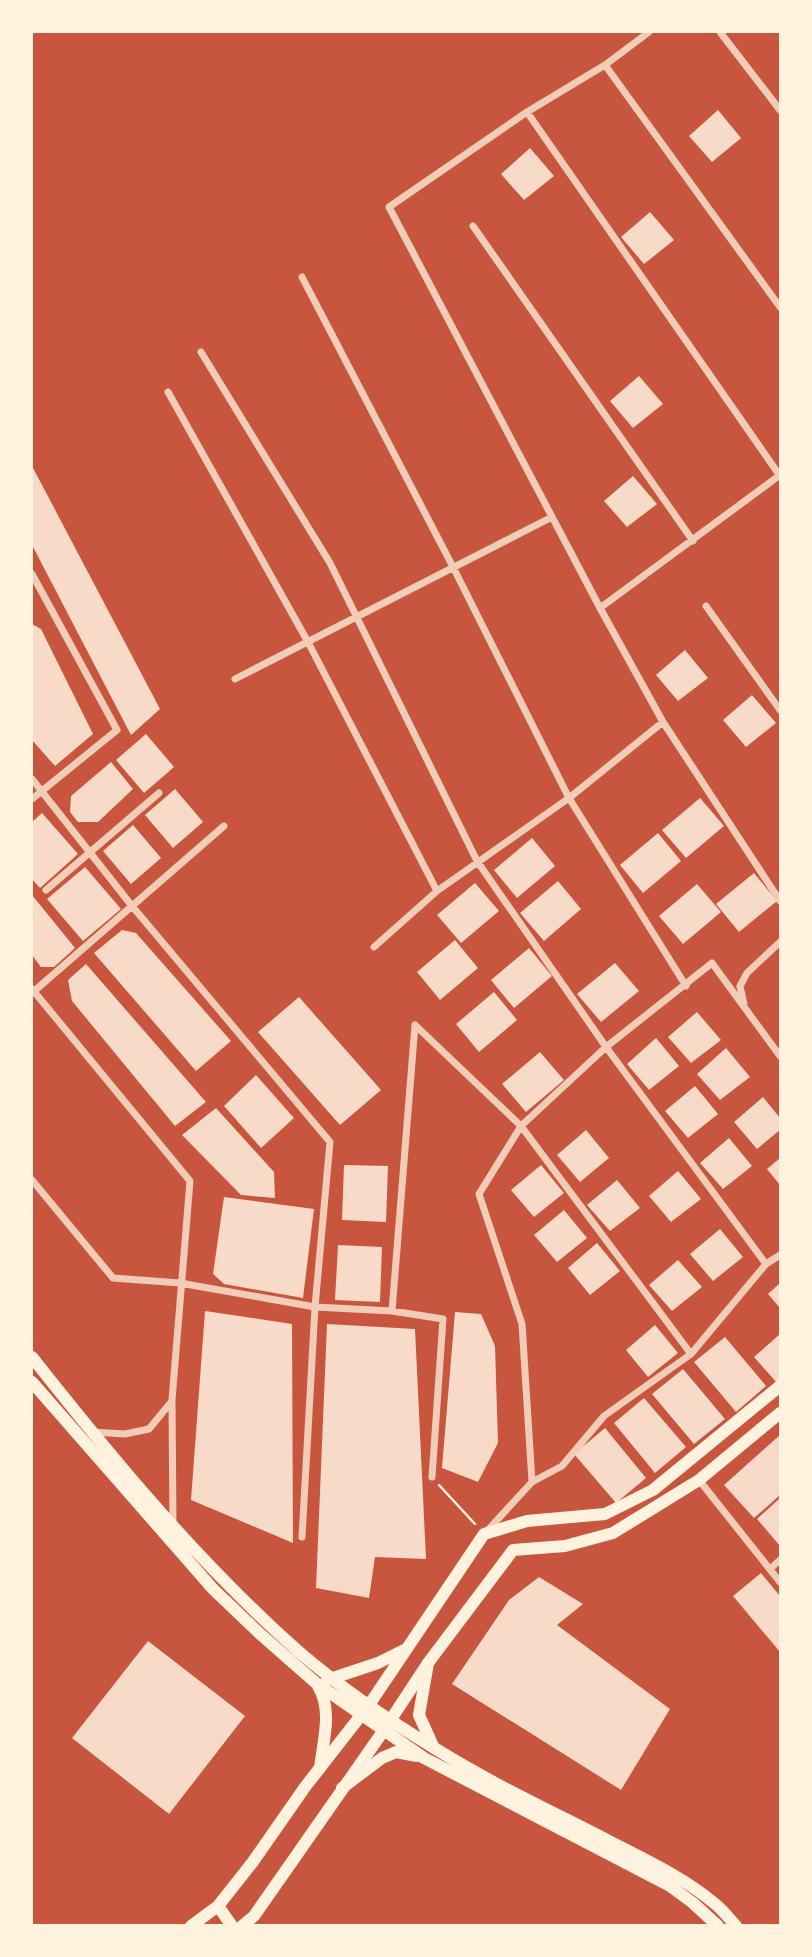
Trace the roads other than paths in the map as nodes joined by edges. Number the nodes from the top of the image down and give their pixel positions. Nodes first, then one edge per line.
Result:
1 (649, 32) edge
2 (720, 32) edge
3 (605, 65) junction
4 (780, 110) edge
5 (527, 112) junction
6 (473, 226) dead end
7 (302, 277) dead end
8 (780, 307) edge
9 (201, 352) dead end
10 (168, 392) dead end
11 (780, 476) edge
12 (552, 517) junction
13 (693, 541) junction
14 (453, 567) junction
15 (32, 579) edge
16 (706, 607) dead end
17 (600, 608) junction
18 (358, 616) junction
19 (308, 642) junction
20 (234, 679) dead end
21 (780, 710) edge
22 (663, 722) junction
23 (32, 779) edge
24 (41, 791) junction
25 (159, 793) dead end
26 (32, 799) edge
27 (569, 799) junction
28 (224, 826) dead end
29 (89, 852) junction
30 (477, 861) junction
31 (46, 890) dead end
32 (437, 891) junction
33 (780, 901) edge
34 (132, 906) junction
35 (780, 942) edge
36 (374, 947) dead end
37 (686, 986) junction
38 (32, 991) edge
39 (746, 1011) junction
40 (606, 1047) junction
41 (780, 1056) edge
42 (522, 1126) junction
43 (32, 1180) edge
44 (780, 1255) edge
45 (766, 1264) junction
46 (180, 1283) junction
47 (315, 1307) junction
48 (392, 1311) junction
49 (691, 1354) junction
50 (32, 1357) edge
51 (32, 1381) edge
52 (780, 1386) edge
53 (172, 1400) junction
54 (780, 1413) edge
55 (92, 1432) junction
56 (432, 1477) road end
57 (699, 1479) junction
58 (532, 1482) junction
59 (173, 1526) junction
60 (484, 1534) junction
61 (302, 1537) dead end
62 (780, 1560) edge
63 (770, 1569) junction
64 (780, 1581) edge
65 (404, 1650) junction
66 (428, 1663) junction
67 (333, 1678) junction
68 (316, 1683) junction
69 (365, 1710) junction
70 (388, 1725) junction
71 (435, 1749) junction
72 (424, 1758) junction
73 (320, 1768) junction
74 (342, 1788) junction
75 (218, 1906) junction
76 (191, 1926) edge
77 (232, 1926) edge
78 (242, 1926) edge
79 (718, 1926) edge
80 (736, 1926) edge

1 - 3 street
2 - 4 street
3 - 5 street
3 - 8 street
5 - 11 street
5 - 12 street
6 - 13 street
7 - 14 street
9 - 18 street
10 - 19 street
11 - 13 street
12 - 14 street
12 - 17 street
13 - 17 street
14 - 18 street
14 - 27 street
15 - 24 street
16 - 21 street
17 - 22 street
18 - 19 street
18 - 30 street
19 - 20 street
19 - 32 street
22 - 27 street
22 - 33 street
23 - 24 street
24 - 26 street
24 - 29 street
25 - 29 street
27 - 30 street
27 - 37 street
28 - 34 street
29 - 31 street
29 - 34 street
30 - 32 street
30 - 40 street
32 - 36 street
34 - 38 street
34 - 47 street
35 - 39 street
37 - 39 street
37 - 40 street
38 - 46 street
39 - 41 street
40 - 42 street
40 - 45 street
42 - 48 street
42 - 49 street
42 - 58 street
43 - 46 street
44 - 45 street
45 - 49 street
46 - 47 street
46 - 53 street
47 - 48 street
47 - 61 street
48 - 56 street
49 - 58 street
50 - 55 main road
51 - 68 main road
52 - 60 main road
53 - 55 street
53 - 59 street
54 - 57 main road
55 - 59 main road
57 - 63 street
57 - 66 main road
58 - 60 street
59 - 67 main road
60 - 65 main road
62 - 63 street
63 - 64 street
65 - 67 main road
65 - 69 main road
66 - 70 main road
66 - 71 main road
67 - 68 main road
67 - 69 main road
68 - 69 main road
68 - 73 main road
69 - 70 main road
69 - 73 main road
70 - 71 main road
70 - 72 main road
70 - 74 main road
71 - 80 main road
72 - 74 main road
72 - 79 main road
73 - 75 main road
74 - 78 main road
75 - 76 main road
75 - 77 main road

